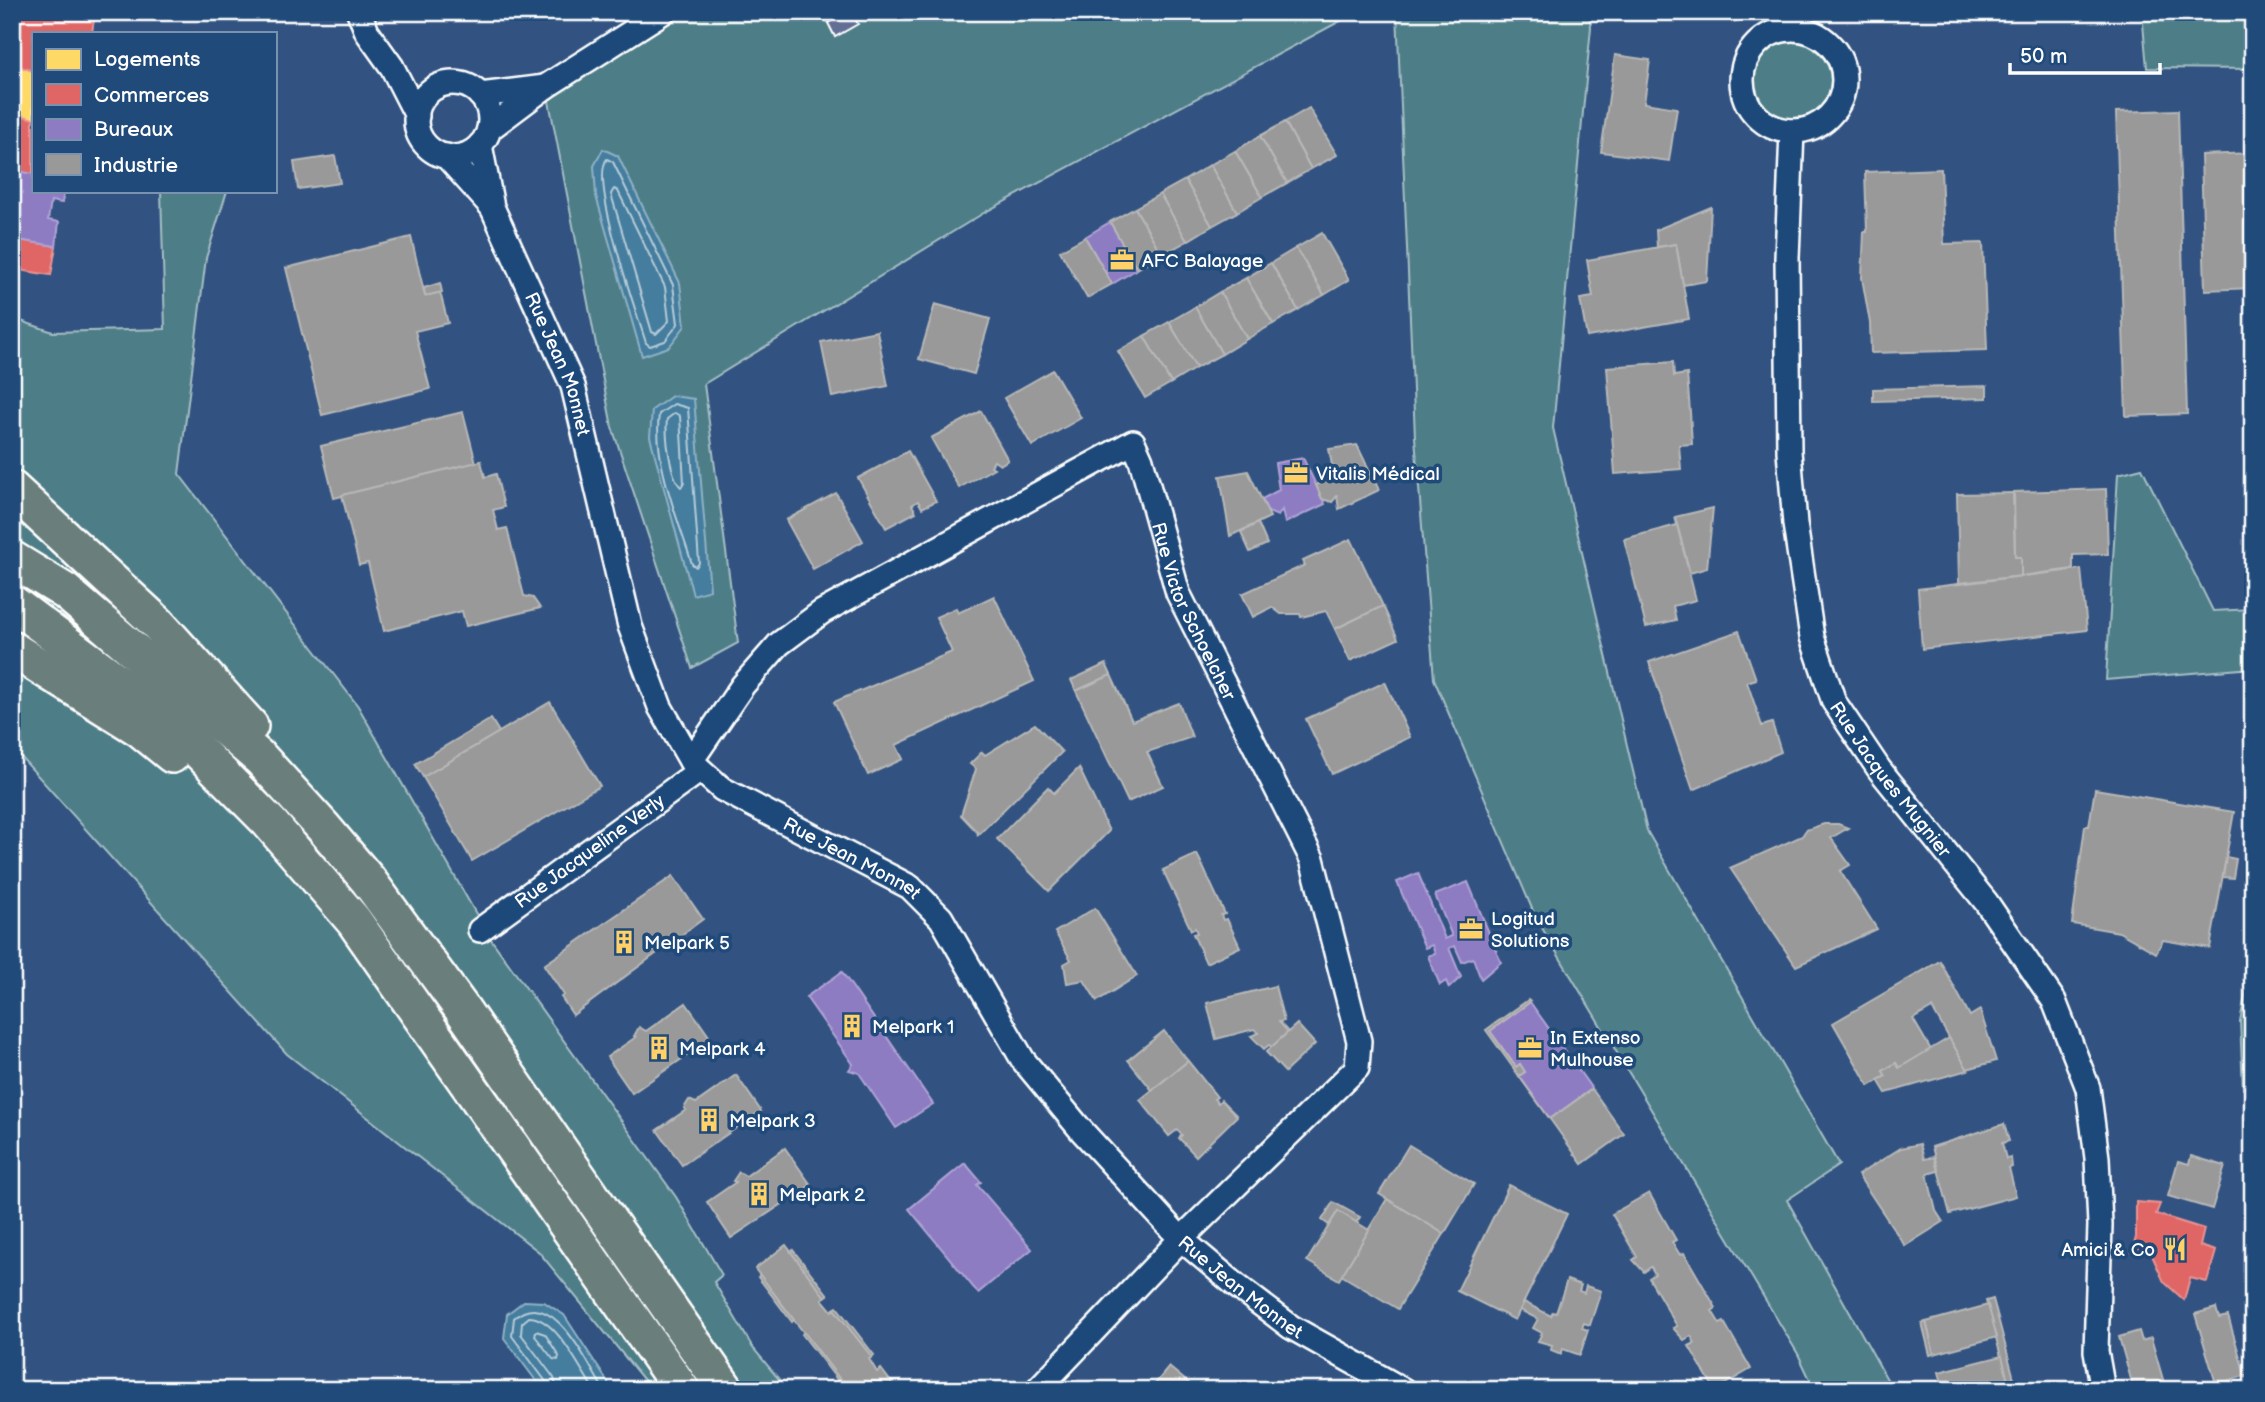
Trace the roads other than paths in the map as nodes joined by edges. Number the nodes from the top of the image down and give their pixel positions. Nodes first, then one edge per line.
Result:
1 (359, 12) edge
2 (663, 12) edge
3 (392, 67) junction
4 (446, 84) junction
5 (545, 88) junction
6 (480, 95) junction
7 (417, 116) junction
8 (1792, 131) junction
9 (484, 137) junction
10 (446, 156) junction
11 (492, 206) junction
12 (12, 489) edge
13 (12, 559) edge
14 (12, 603) edge
15 (12, 649) edge
16 (261, 759) junction
17 (695, 766) junction
18 (354, 921) junction
19 (480, 930) dead end
20 (1181, 1239) junction
21 (682, 1390) edge
22 (726, 1390) edge
23 (1037, 1390) edge
24 (1403, 1390) edge
25 (2103, 1390) edge

1 - 3 street
2 - 5 street
3 - 4 street
3 - 7 street
4 - 6 street
4 - 7 street
5 - 6 street
5 - 9 street
6 - 9 street
7 - 10 street
8 - 8 street
8 - 25 street, Rue Jacques Mugnier
9 - 10 street
9 - 11 street, Rue Jean Monnet
10 - 11 street, Rue Jean Monnet
11 - 17 street, Rue Jean Monnet
12 - 16 highway
13 - 16 highway
14 - 18 highway
15 - 18 highway
16 - 22 highway
17 - 19 street, Rue Jacqueline Verly
17 - 20 street, Rue Jean Monnet
17 - 20 street, Rue Victor Schoelcher
18 - 21 highway
20 - 23 street
20 - 24 street, Rue Jean Monnet

